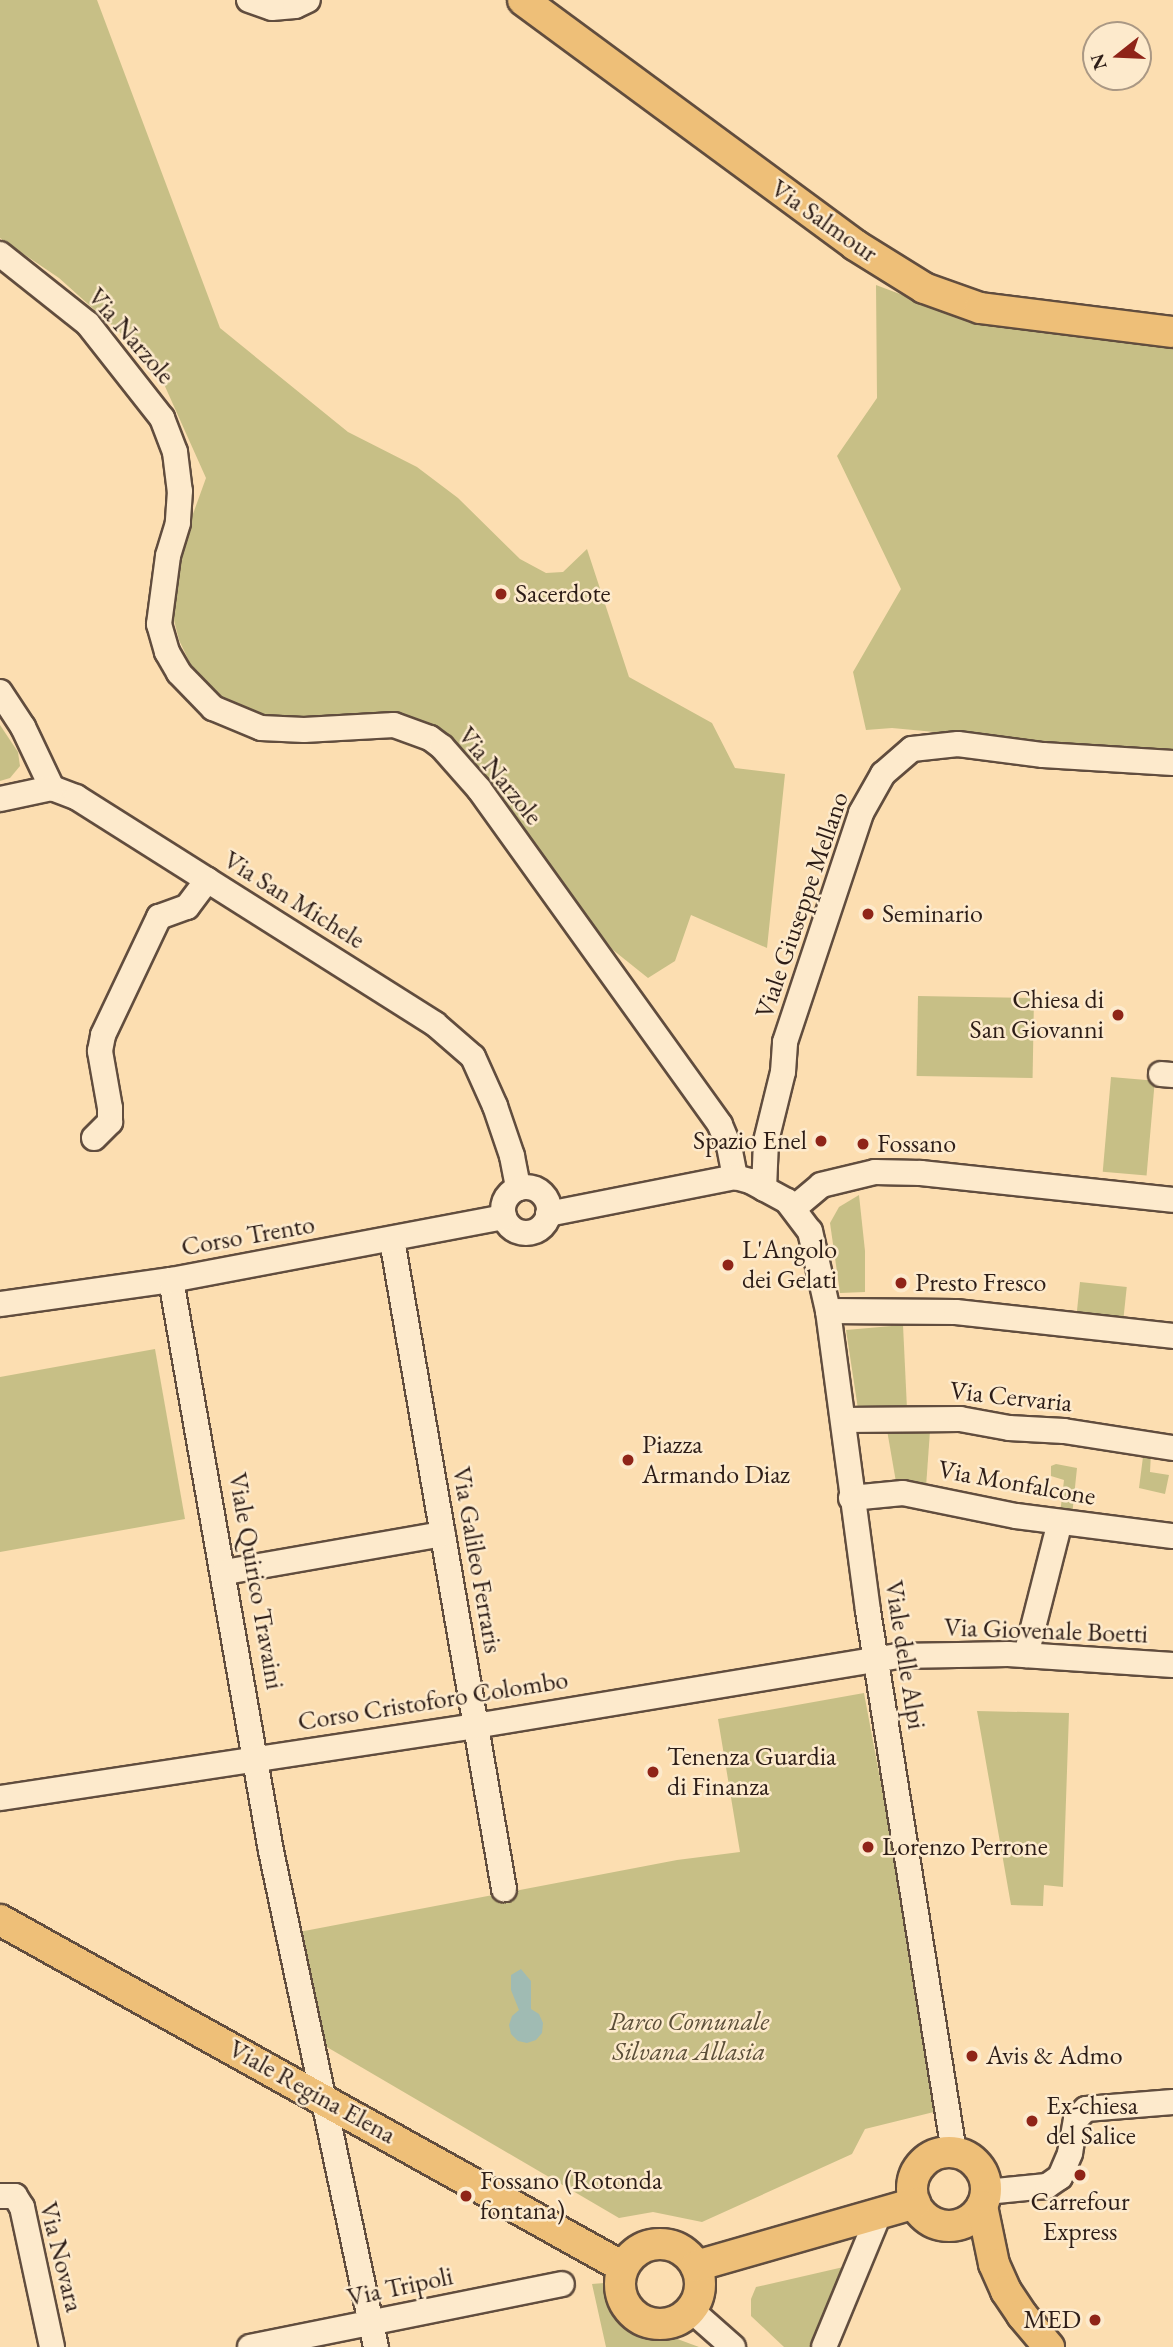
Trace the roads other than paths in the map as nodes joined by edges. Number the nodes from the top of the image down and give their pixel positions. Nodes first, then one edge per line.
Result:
1 (249, 0) edge
2 (307, 0) edge
3 (523, 0) edge
4 (0, 254) edge
5 (1173, 332) edge
6 (0, 692) edge
7 (1173, 762) edge
8 (52, 788) junction
9 (0, 799) edge
10 (207, 880) junction
11 (94, 1138) dead end
12 (734, 1177) junction
13 (518, 1188) junction
14 (764, 1189) junction
15 (1173, 1200) edge
16 (794, 1208) junction
17 (548, 1214) junction
18 (504, 1217) junction
19 (392, 1240) junction
20 (171, 1280) junction
21 (0, 1304) edge
22 (828, 1311) junction
23 (1173, 1336) edge
24 (843, 1420) junction
25 (1173, 1448) edge
26 (851, 1498) junction
27 (1060, 1522) junction
28 (443, 1534) junction
29 (1173, 1536) edge
30 (225, 1572) junction
31 (1026, 1655) junction
32 (875, 1659) junction
33 (1173, 1665) edge
34 (475, 1726) junction
35 (255, 1759) junction
36 (0, 1798) edge
37 (504, 1889) dead end
38 (0, 1920) edge
39 (323, 2097) junction
40 (1173, 2102) edge
41 (954, 2152) junction
42 (0, 2196) edge
43 (984, 2199) junction
44 (915, 2203) junction
45 (879, 2214) junction
46 (957, 2225) junction
47 (994, 2264) junction
48 (696, 2266) junction
49 (623, 2267) junction
50 (562, 2284) dead end
51 (691, 2310) junction
52 (374, 2336) edge
53 (1044, 2345) edge
54 (52, 2347) edge
55 (250, 2347) edge
56 (733, 2347) edge
57 (824, 2347) edge

1 - 2 street
3 - 5 main road, Via Salmour
4 - 12 street, Via Narzole
6 - 8 street
7 - 14 street, Viale Giuseppe Mellano
8 - 9 street
8 - 10 street, Via San Michele
10 - 11 street
10 - 13 street, Via San Michele
12 - 14 street
12 - 17 street
13 - 17 street
13 - 18 street
14 - 16 street, Viale delle Alpi
15 - 16 street
16 - 22 street, Viale delle Alpi
17 - 18 street
18 - 19 street, Corso Trento
19 - 20 street, Corso Trento
19 - 28 street, Via Galileo Ferraris
20 - 21 street, Corso Trento
20 - 30 street, Viale Quirico Travaini
22 - 23 street
22 - 24 street, Viale delle Alpi
24 - 25 street, Via Cervaria
24 - 26 street, Viale delle Alpi
26 - 27 street, Via Monfalcone
26 - 32 street, Viale delle Alpi
27 - 29 street, Via Monfalcone
27 - 31 street
28 - 30 street
28 - 34 street, Via Galileo Ferraris
30 - 35 street, Viale Quirico Travaini
31 - 32 street, Via Giovenale Boetti
31 - 33 street, Via Giovenale Boetti
32 - 34 street, Corso Cristoforo Colombo
32 - 41 street, Viale delle Alpi
34 - 35 street, Corso Cristoforo Colombo
34 - 37 street, Via Galileo Ferraris
35 - 36 street, Corso Cristoforo Colombo
35 - 39 street, Viale Quirico Travaini
38 - 39 main road, Viale Regina Elena
39 - 49 main road, Viale Regina Elena
39 - 52 street, Viale Quirico Travaini
40 - 43 street
41 - 43 main road
41 - 44 main road
42 - 54 street, Via Novara
43 - 46 main road
43 - 47 main road
44 - 45 main road
44 - 46 main road
45 - 48 main road
45 - 57 street
46 - 47 main road
47 - 53 main road
48 - 49 main road
48 - 51 main road
49 - 51 main road
50 - 52 street, Via Tripoli
51 - 56 street
52 - 55 street, Via Tripoli

